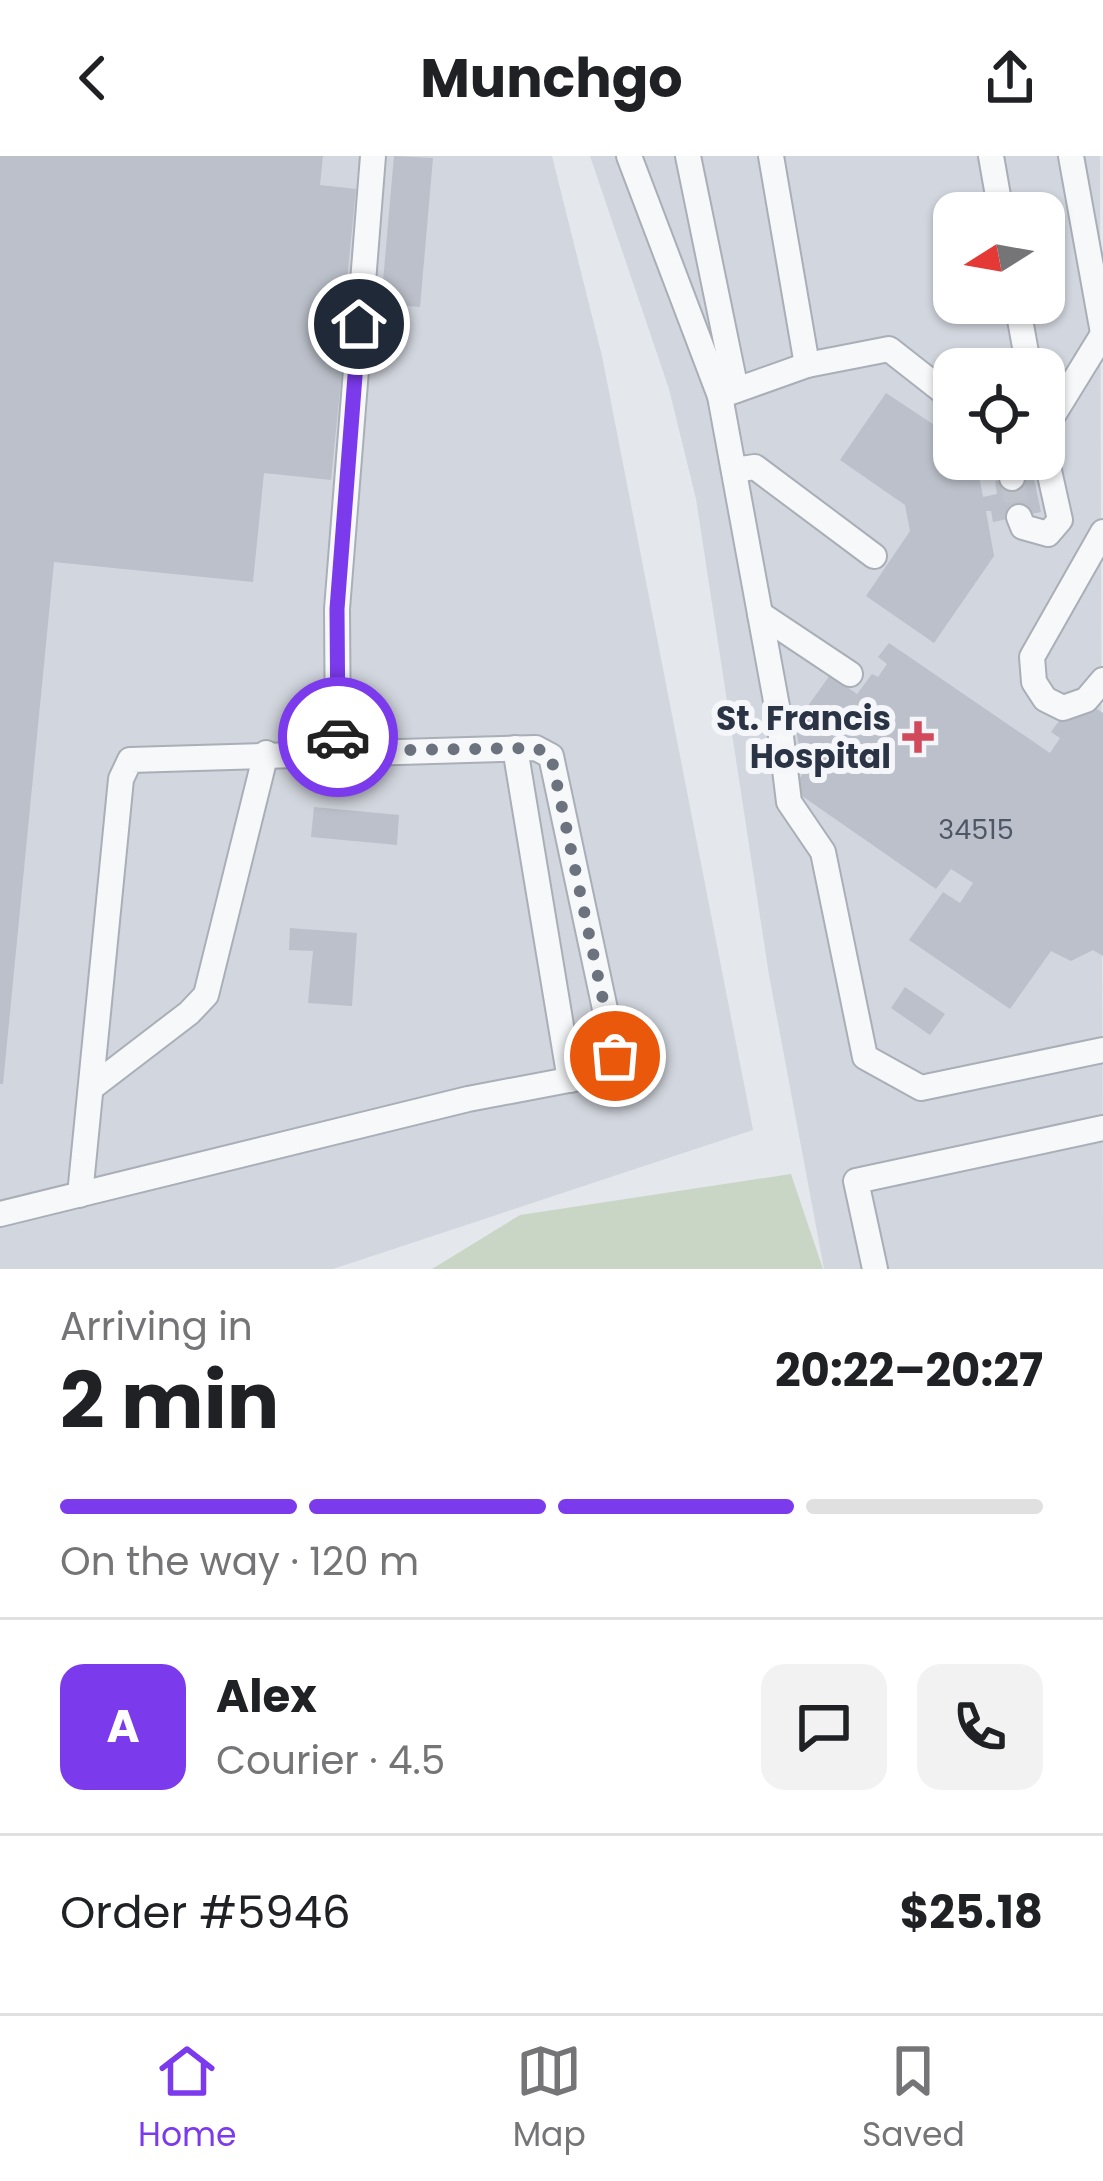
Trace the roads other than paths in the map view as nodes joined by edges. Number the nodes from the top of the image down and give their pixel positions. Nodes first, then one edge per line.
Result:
1 (374, 156) edge
2 (629, 156) edge
3 (688, 156) edge
4 (772, 156) edge
5 (991, 156) edge
6 (1070, 156) edge
7 (997, 192) edge
8 (1103, 333) edge
9 (807, 365) junction
10 (933, 384) edge
11 (728, 393) junction
12 (1065, 395) edge
13 (734, 470) junction
14 (1051, 480) edge
15 (1019, 517) dead end
16 (1103, 532) edge
17 (874, 556) dead end
18 (760, 614) junction
19 (850, 674) dead end
20 (1103, 680) edge
21 (515, 748) junction
22 (338, 751) junction
23 (266, 753) junction
24 (1103, 1050) edge
25 (570, 1080) junction
26 (91, 1088) junction
27 (1103, 1128) edge
28 (80, 1195) junction
29 (0, 1214) edge
30 (875, 1269) edge

1 - 22 lane
2 - 11 lane
3 - 11 lane
4 - 9 lane
5 - 7 lane
6 - 8 lane
8 - 12 lane
9 - 10 lane
9 - 11 lane
11 - 13 lane
13 - 17 lane
13 - 18 lane
14 - 15 lane
16 - 20 lane
18 - 19 lane
18 - 24 lane
21 - 22 lane
21 - 25 lane
21 - 25 lane
22 - 23 lane
23 - 26 lane
23 - 26 lane
25 - 28 lane
26 - 28 lane
27 - 30 lane
28 - 29 lane

